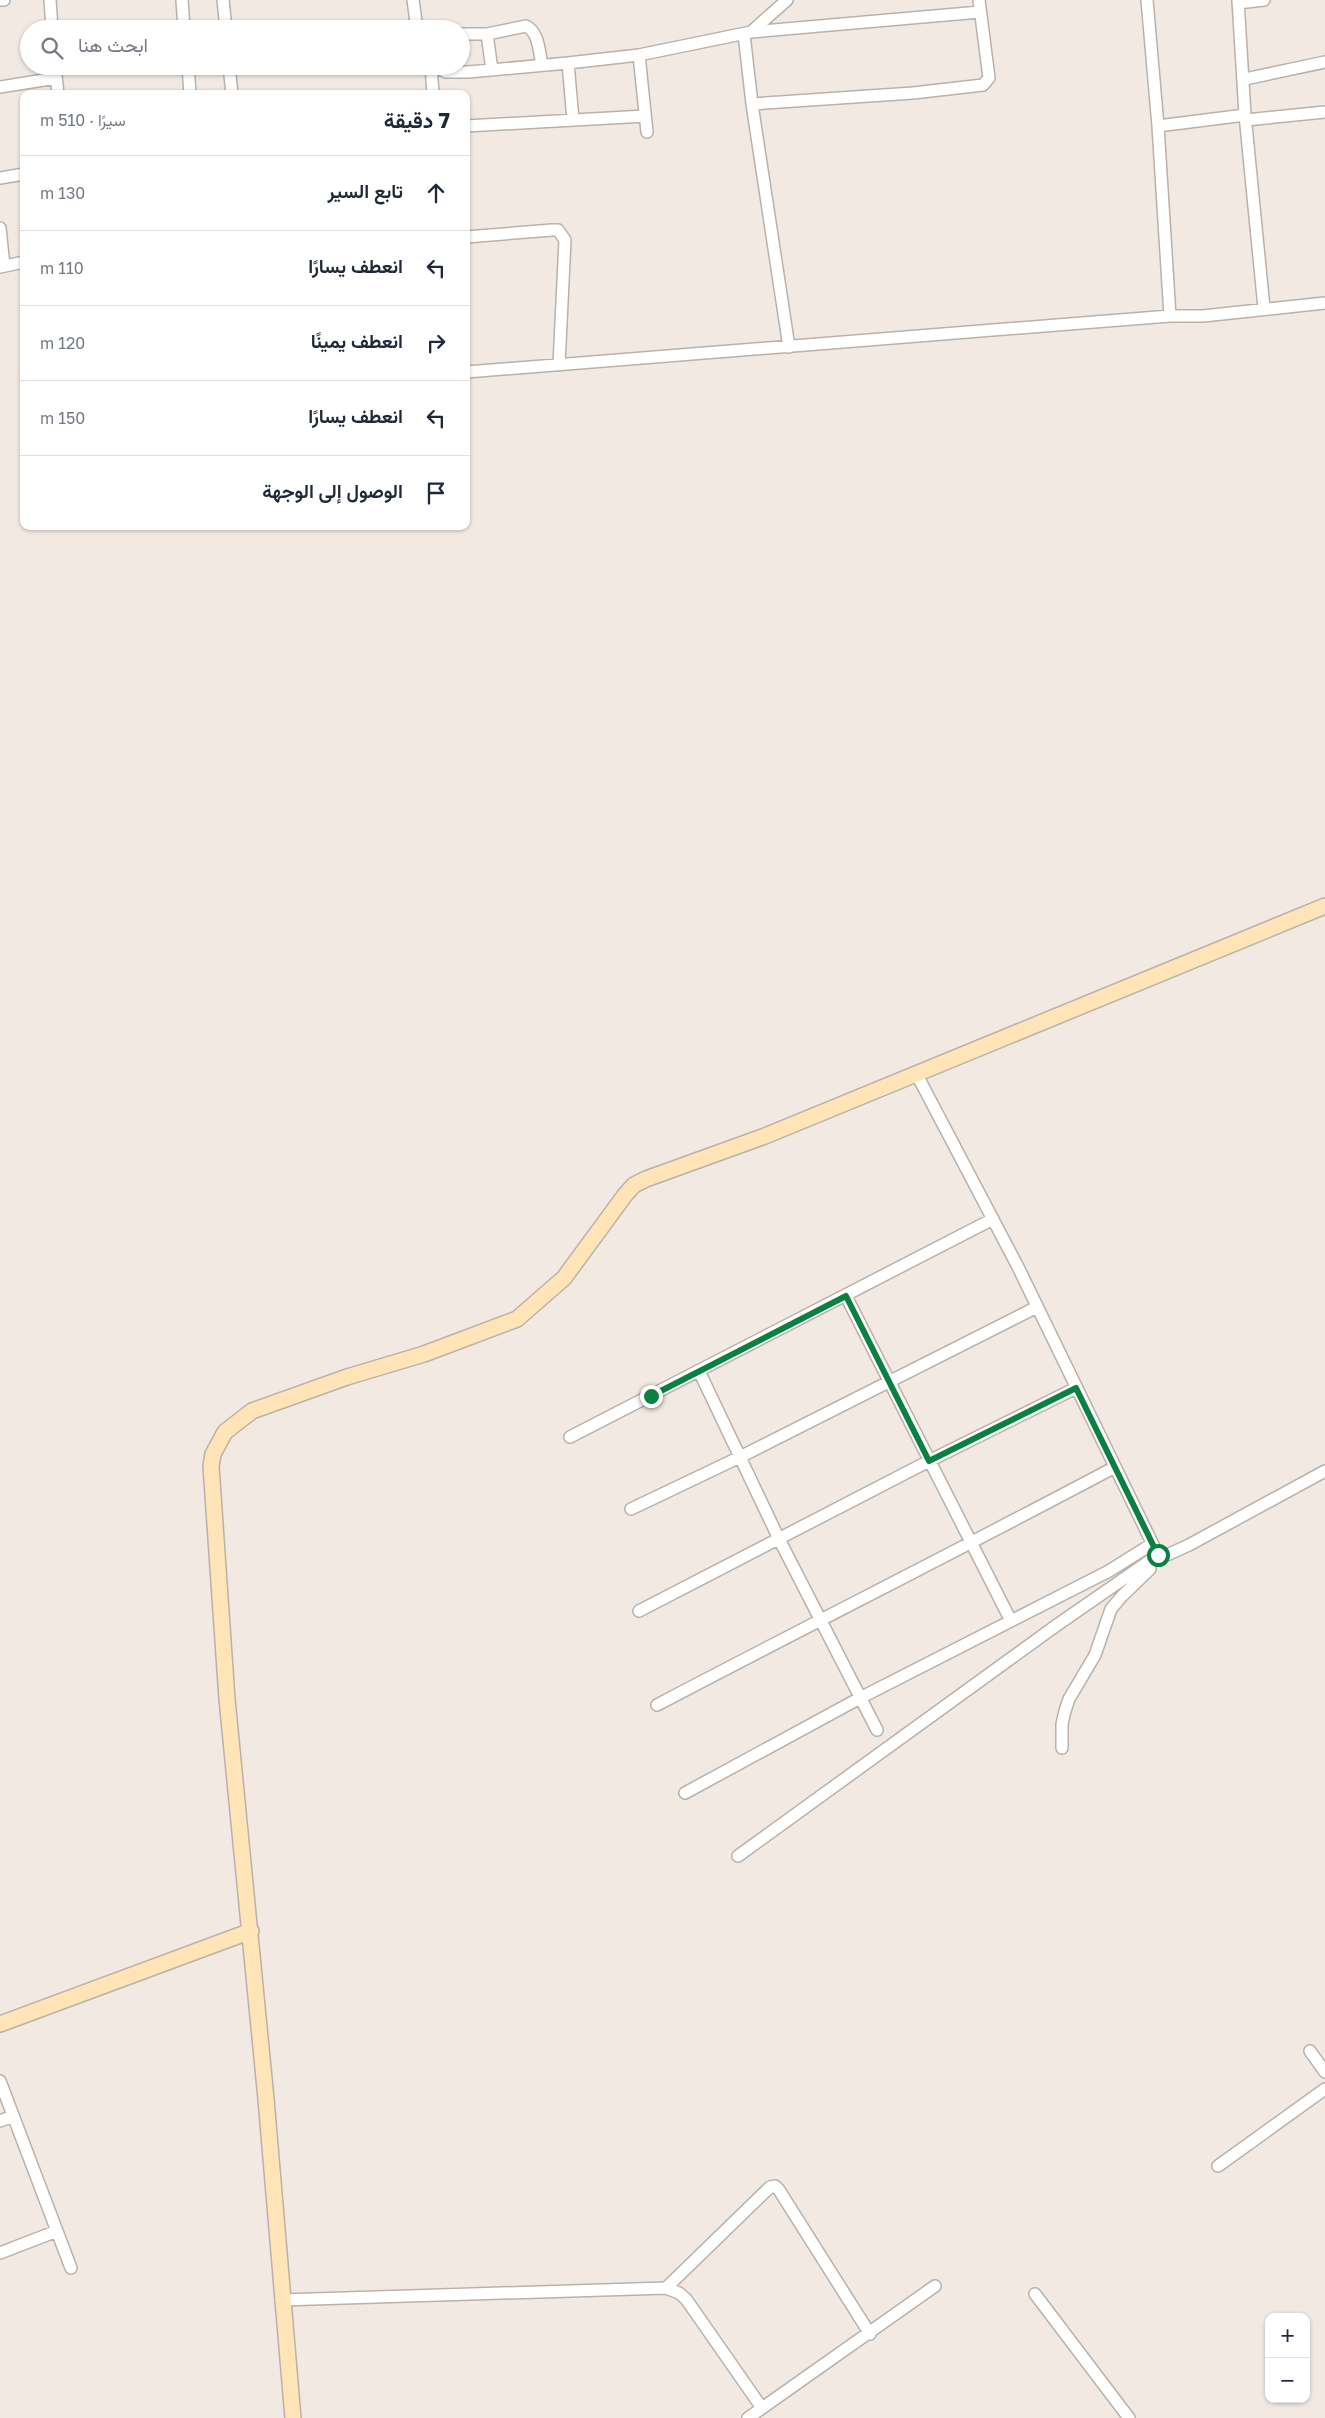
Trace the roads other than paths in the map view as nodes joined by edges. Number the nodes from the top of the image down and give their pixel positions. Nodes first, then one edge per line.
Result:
1 (0, 0) edge
2 (4, 0) edge
3 (50, 0) edge
4 (182, 0) edge
5 (223, 0) edge
6 (413, 0) edge
7 (787, 0) edge
8 (979, 0) edge
9 (1147, 0) edge
10 (1264, 0) edge
11 (1238, 1) edge
12 (980, 12) junction
13 (51, 20) edge
14 (183, 20) edge
15 (225, 20) edge
16 (416, 20) edge
17 (748, 33) junction
18 (470, 34) edge
19 (487, 34) junction
20 (639, 55) junction
21 (1325, 62) edge
22 (568, 63) junction
23 (542, 64) junction
24 (492, 70) junction
25 (470, 71) edge
26 (45, 75) edge
27 (56, 75) edge
28 (189, 75) edge
29 (230, 75) edge
30 (432, 75) edge
31 (1245, 79) junction
32 (0, 87) edge
33 (58, 90) edge
34 (190, 90) edge
35 (232, 90) edge
36 (433, 90) edge
37 (752, 104) junction
38 (1325, 112) edge
39 (645, 116) junction
40 (1246, 118) junction
41 (573, 120) junction
42 (470, 126) edge
43 (1158, 126) junction
44 (647, 132) dead end
45 (20, 175) edge
46 (0, 178) edge
47 (0, 228) edge
48 (470, 237) edge
49 (20, 263) edge
50 (2, 266) edge
51 (1325, 303) edge
52 (1264, 308) junction
53 (1170, 316) junction
54 (789, 348) junction
55 (558, 365) junction
56 (470, 372) edge
57 (1325, 906) edge
58 (916, 1073) junction
59 (994, 1219) junction
60 (846, 1296) junction
61 (1037, 1307) junction
62 (699, 1371) junction
63 (887, 1382) junction
64 (1076, 1388) junction
65 (570, 1437) dead end
66 (740, 1457) junction
67 (929, 1461) junction
68 (1115, 1466) junction
69 (1325, 1471) edge
70 (631, 1509) dead end
71 (779, 1539) junction
72 (971, 1544) junction
73 (1152, 1544) junction
74 (1158, 1555) junction
75 (1148, 1562) junction
76 (1106, 1591) junction
77 (1116, 1603) junction
78 (639, 1612) dead end
79 (820, 1619) junction
80 (1010, 1621) junction
81 (860, 1698) junction
82 (657, 1705) dead end
83 (877, 1730) dead end
84 (1062, 1748) dead end
85 (685, 1793) dead end
86 (738, 1856) dead end
87 (251, 1931) junction
88 (0, 2024) edge
89 (1310, 2051) dead end
90 (1325, 2072) edge
91 (0, 2081) edge
92 (1325, 2089) edge
93 (13, 2116) junction
94 (0, 2121) edge
95 (1218, 2166) dead end
96 (57, 2231) junction
97 (0, 2253) edge
98 (71, 2268) dead end
99 (935, 2286) dead end
100 (666, 2288) junction
101 (1035, 2294) dead end
102 (281, 2300) junction
103 (870, 2334) junction
104 (762, 2408) junction
105 (293, 2418) edge
106 (748, 2418) edge
107 (1129, 2418) edge

1 - 2 street
3 - 13 street
4 - 14 street
5 - 15 street
6 - 16 street
7 - 17 street
8 - 12 street
9 - 43 street
10 - 11 street
11 - 31 street
12 - 17 street
12 - 37 street
17 - 20 street
17 - 37 street
18 - 19 street
19 - 23 street
19 - 24 street
20 - 22 street
20 - 39 street
21 - 31 street
22 - 23 street
22 - 41 street
23 - 24 street
24 - 25 street
26 - 32 street
27 - 33 street
28 - 34 street
29 - 35 street
30 - 36 street
31 - 40 street
37 - 54 street
38 - 40 street
39 - 41 street
39 - 44 street
40 - 43 street
40 - 52 street
41 - 42 street
43 - 53 street
45 - 46 street
47 - 50 street
48 - 55 street
49 - 50 street
51 - 52 street
52 - 53 street
53 - 54 street
54 - 55 street
55 - 56 street
57 - 58 street
58 - 59 street
58 - 87 street
59 - 60 street
59 - 61 street
60 - 62 street
60 - 63 street
61 - 63 street
61 - 64 street
62 - 65 street
62 - 66 street
63 - 66 street
63 - 67 street
64 - 67 street
64 - 68 street
66 - 70 street
66 - 71 street
67 - 71 street
67 - 72 street
68 - 72 street
68 - 73 street
69 - 74 street
71 - 78 street
71 - 79 street
72 - 79 street
72 - 80 street
73 - 74 street
73 - 80 street
74 - 75 street
75 - 76 street
75 - 77 street
76 - 77 street
76 - 86 street
77 - 84 street
79 - 81 street
79 - 82 street
80 - 81 street
81 - 83 street
81 - 85 street
87 - 88 street
87 - 102 street
89 - 90 street
91 - 93 street
92 - 95 street
93 - 94 street
93 - 96 street
96 - 97 street
96 - 98 street
99 - 103 street
100 - 102 street
100 - 103 street
100 - 104 street
101 - 107 street
102 - 105 street
103 - 104 street
104 - 106 street

